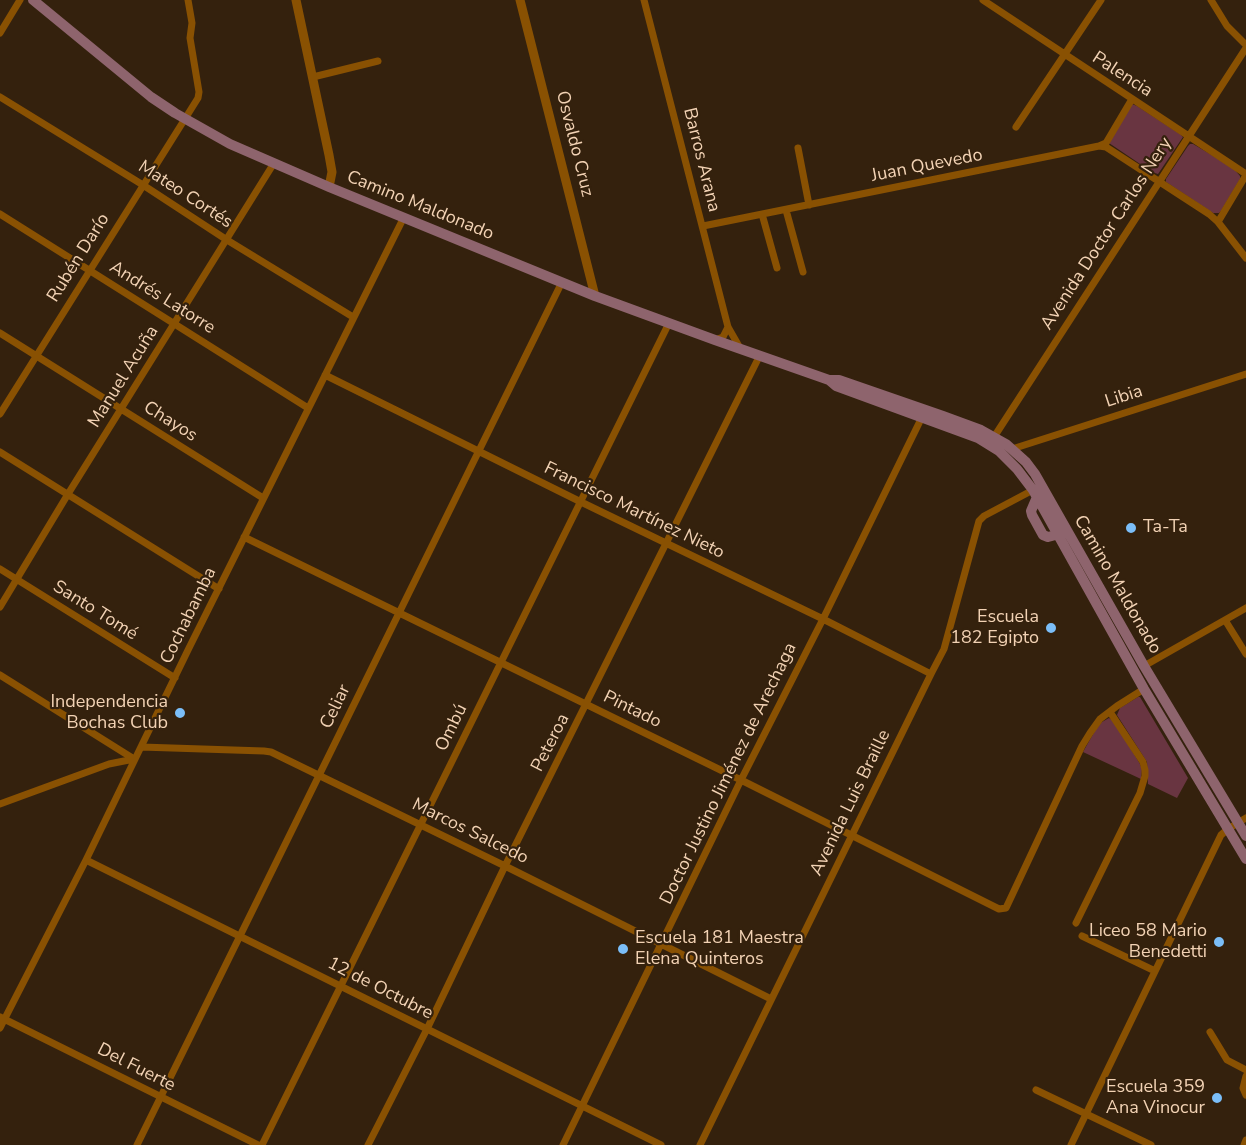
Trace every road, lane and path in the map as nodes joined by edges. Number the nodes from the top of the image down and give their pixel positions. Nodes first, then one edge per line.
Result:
1 (20, 0) edge
2 (33, 0) edge
3 (188, 0) edge
4 (296, 0) edge
5 (520, 0) edge
6 (644, 0) edge
7 (983, 0) edge
8 (1101, 0) edge
9 (1211, 0) edge
10 (0, 33) edge
11 (1246, 47) edge
12 (1065, 55) junction
13 (378, 61) dead end
14 (313, 76) junction
15 (0, 97) edge
16 (1132, 99) junction
17 (183, 118) junction
18 (1016, 128) dead end
19 (1189, 136) junction
20 (1100, 146) junction
21 (798, 148) dead end
22 (274, 164) junction
23 (1246, 175) edge
24 (1158, 182) junction
25 (143, 185) junction
26 (329, 187) junction
27 (809, 205) junction
28 (786, 210) junction
29 (762, 214) junction
30 (404, 217) junction
31 (1, 218) edge
32 (1218, 222) junction
33 (703, 226) junction
34 (227, 240) junction
35 (1246, 258) edge
36 (777, 268) dead end
37 (89, 270) junction
38 (803, 272) dead end
39 (562, 282) junction
40 (595, 296) junction
41 (353, 317) junction
42 (669, 323) junction
43 (175, 324) junction
44 (728, 327) junction
45 (0, 333) edge
46 (715, 340) junction
47 (740, 348) junction
48 (37, 355) junction
49 (760, 355) junction
50 (1246, 374) edge
51 (325, 375) junction
52 (308, 408) junction
53 (122, 409) junction
54 (924, 413) junction
55 (0, 414) edge
56 (994, 437) junction
57 (1012, 448) junction
58 (0, 452) edge
59 (479, 452) junction
60 (68, 494) junction
61 (1035, 494) junction
62 (263, 498) junction
63 (581, 502) junction
64 (1063, 532) junction
65 (244, 537) junction
66 (667, 544) junction
67 (0, 569) edge
68 (16, 580) junction
69 (219, 589) junction
70 (0, 607) edge
71 (1246, 608) edge
72 (399, 613) junction
73 (823, 618) junction
74 (1225, 620) junction
75 (1246, 654) edge
76 (501, 663) junction
77 (1144, 666) junction
78 (931, 674) junction
79 (0, 675) edge
80 (175, 678) junction
81 (1144, 689) junction
82 (587, 705) junction
83 (1110, 711) junction
84 (141, 747) junction
85 (134, 759) junction
86 (319, 776) junction
87 (741, 780) junction
88 (0, 804) edge
89 (1242, 820) edge
90 (421, 825) junction
91 (1228, 829) junction
92 (852, 836) junction
93 (1246, 836) edge
94 (1246, 859) edge
95 (86, 860) junction
96 (505, 866) junction
97 (1076, 923) dead end
98 (240, 936) junction
99 (1082, 936) dead end
100 (662, 944) junction
101 (1155, 971) junction
102 (340, 986) junction
103 (771, 999) junction
104 (2, 1018) edge
105 (0, 1028) edge
106 (426, 1029) junction
107 (1210, 1032) dead end
108 (1246, 1070) edge
109 (1246, 1076) edge
110 (1036, 1090) dead end
111 (1246, 1095) edge
112 (161, 1097) junction
113 (582, 1106) junction
114 (1086, 1113) junction
115 (1246, 1140) edge
116 (137, 1145) edge
117 (260, 1145) edge
118 (368, 1145) edge
119 (563, 1145) edge
120 (661, 1145) edge
121 (700, 1145) edge
122 (1071, 1145) edge
123 (1151, 1145) edge
124 (1244, 1145) edge

1 - 10 street
2 - 17 main road, Camino Maldonado
3 - 17 street, Rubén Darío
4 - 14 street
5 - 40 street, Osvaldo Cruz
6 - 33 street, Barros Arana
7 - 12 street, Palencia
8 - 12 street
9 - 11 street
11 - 19 street, Avenida Doctor Carlos Nery
12 - 16 street, Palencia
12 - 18 street
13 - 14 street
14 - 26 street
15 - 25 street, Mateo Cortés
16 - 19 street, Palencia
16 - 20 street
17 - 22 main road, Camino Maldonado
17 - 25 street, Rubén Darío
19 - 23 street, Palencia
19 - 24 street, Avenida Doctor Carlos Nery
20 - 24 street
20 - 27 street, Juan Quevedo
21 - 27 street
22 - 26 main road, Camino Maldonado
22 - 34 street, Manuel Acuña
23 - 32 street
24 - 32 street
24 - 56 street, Avenida Doctor Carlos Nery
25 - 34 street, Mateo Cortés
25 - 37 street, Rubén Darío
26 - 30 main road, Camino Maldonado
27 - 28 street, Juan Quevedo
28 - 29 street, Juan Quevedo
28 - 38 street
29 - 33 street, Juan Quevedo
29 - 36 street
30 - 39 main road, Camino Maldonado
30 - 41 street, Cochabamba
31 - 37 street, Andrés Latorre
32 - 35 street
33 - 44 street, Barros Arana
34 - 41 street, Mateo Cortés
34 - 43 street, Manuel Acuña
37 - 43 street, Andrés Latorre
37 - 48 street, Rubén Darío
39 - 40 main road, Camino Maldonado
39 - 59 street, Celiar
40 - 42 main road, Camino Maldonado
41 - 51 street, Cochabamba
42 - 46 main road, Camino Maldonado
42 - 63 street, Ombú
43 - 52 street, Andrés Latorre
43 - 53 street, Manuel Acuña
44 - 46 street
44 - 47 street, Barros Arana
45 - 48 street, Chayos
46 - 47 main road, Camino Maldonado
47 - 49 main road, Camino Maldonado
48 - 53 street, Chayos
48 - 55 street, Rubén Darío
49 - 54 main road, Camino Maldonado
49 - 66 street, Peteroa
50 - 57 street, Libia
51 - 52 street, Cochabamba
51 - 59 street, Francisco Martínez Nieto
52 - 62 street, Cochabamba
53 - 60 street, Manuel Acuña
53 - 62 street, Chayos
54 - 56 main road, Camino Maldonado
54 - 61 main road, Camino Maldonado
54 - 73 street, Doctor Justino Jiménez de Arechaga
56 - 57 main road, Camino Maldonado
57 - 64 main road, Camino Maldonado
58 - 60 street
59 - 63 street, Francisco Martínez Nieto
59 - 72 street, Celiar
60 - 68 street, Manuel Acuña
60 - 69 street
61 - 64 main road
61 - 78 street, Avenida Luis Braille
62 - 65 street, Cochabamba
63 - 66 street, Francisco Martínez Nieto
63 - 76 street, Ombú
64 - 77 main road, Camino Maldonado
64 - 81 main road, Camino Maldonado
65 - 69 street, Cochabamba
65 - 72 street, Pintado
66 - 73 street, Francisco Martínez Nieto
66 - 82 street, Peteroa
67 - 68 street, Santo Tomé
68 - 70 street, Manuel Acuña
68 - 80 street, Santo Tomé
69 - 80 street, Cochabamba
71 - 74 street
72 - 76 street, Pintado
72 - 86 street, Celiar
73 - 78 street, Francisco Martínez Nieto
73 - 87 street, Doctor Justino Jiménez de Arechaga
74 - 75 street
74 - 77 street
76 - 82 street, Pintado
76 - 90 street, Ombú
77 - 89 main road, Camino Maldonado
78 - 92 street, Avenida Luis Braille
79 - 85 street
80 - 84 street, Cochabamba
81 - 83 street
81 - 91 main road, Camino Maldonado
82 - 87 street, Pintado
82 - 96 street, Peteroa
83 - 92 street, Pintado
83 - 97 street
84 - 85 street, Cochabamba
84 - 86 street, Marcos Salcedo
85 - 88 street
85 - 95 street, Cochabamba
86 - 90 street, Marcos Salcedo
86 - 98 street, Celiar
87 - 92 street, Pintado
87 - 100 street, Doctor Justino Jiménez de Arechaga
89 - 91 street
89 - 93 main road, Camino Maldonado
90 - 96 street, Marcos Salcedo
90 - 102 street, Ombú
91 - 94 main road, Camino Maldonado
91 - 101 street
92 - 103 street, Avenida Luis Braille
95 - 98 street, 12 de Octubre
95 - 104 street, Cochabamba
96 - 100 street, Marcos Salcedo
96 - 106 street, Peteroa
98 - 102 street, 12 de Octubre
98 - 112 street, Celiar
99 - 101 street
100 - 103 street, Marcos Salcedo
100 - 113 street, Doctor Justino Jiménez de Arechaga
101 - 114 street
102 - 106 street, 12 de Octubre
102 - 117 street, Ombú
103 - 121 street, Avenida Luis Braille
104 - 105 street, Cochabamba
104 - 112 street, Del Fuerte
106 - 113 street, 12 de Octubre
106 - 118 street, Peteroa
107 - 108 street
109 - 111 street
110 - 114 street
112 - 116 street, Celiar
112 - 117 street, Del Fuerte
113 - 119 street, Doctor Justino Jiménez de Arechaga
113 - 120 street, 12 de Octubre
114 - 122 street
114 - 123 street
115 - 124 street

